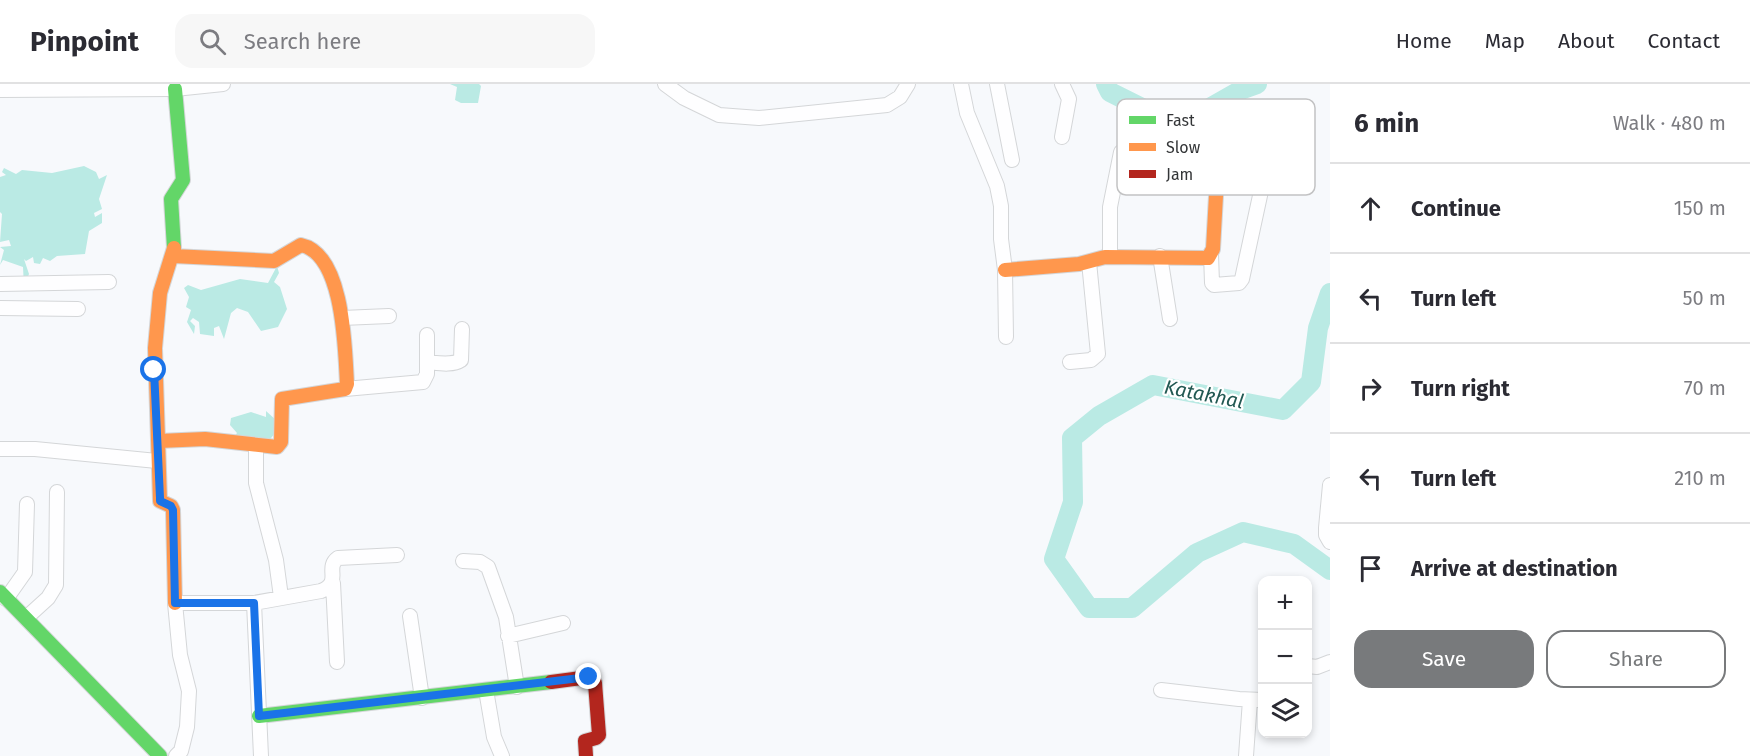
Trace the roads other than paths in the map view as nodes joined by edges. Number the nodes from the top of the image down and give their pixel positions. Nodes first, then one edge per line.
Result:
1 (223, 84) edge
2 (665, 84) edge
3 (908, 84) edge
4 (961, 84) edge
5 (997, 84) edge
6 (1062, 84) edge
7 (20, 87) edge
8 (175, 89) junction
9 (0, 90) edge
10 (1062, 137) dead end
11 (1012, 160) dead end
12 (1117, 168) edge
13 (1216, 195) edge
14 (1260, 195) edge
15 (1211, 254) junction
16 (173, 256) junction
17 (1160, 256) junction
18 (1110, 257) junction
19 (1089, 262) junction
20 (1005, 270) junction
21 (109, 282) dead end
22 (0, 284) edge
23 (0, 308) edge
24 (78, 309) dead end
25 (389, 316) dead end
26 (342, 318) junction
27 (1170, 319) dead end
28 (462, 329) dead end
29 (427, 336) dead end
30 (1006, 337) dead end
31 (427, 362) junction
32 (1070, 362) dead end
33 (345, 389) junction
34 (159, 441) junction
35 (256, 445) junction
36 (0, 449) edge
37 (157, 461) junction
38 (1330, 485) edge
39 (57, 492) dead end
40 (27, 504) dead end
41 (1330, 542) edge
42 (397, 555) dead end
43 (463, 561) dead end
44 (333, 583) junction
45 (10, 589) edge
46 (281, 597) junction
47 (175, 603) junction
48 (254, 603) junction
49 (410, 616) dead end
50 (26, 618) junction
51 (563, 622) dead end
52 (508, 636) junction
53 (337, 662) dead end
54 (1330, 662) edge
55 (1312, 666) edge
56 (517, 687) junction
57 (486, 690) junction
58 (1161, 690) dead end
59 (422, 698) junction
60 (1256, 700) edge
61 (259, 716) junction
62 (181, 748) edge
63 (160, 756) edge
64 (261, 756) edge
65 (502, 756) edge
66 (586, 756) edge
67 (1246, 756) edge

1 - 8 street
2 - 3 street
4 - 20 street
5 - 11 street
6 - 10 street
7 - 8 street
7 - 9 street
8 - 16 street
12 - 18 street
13 - 15 street
14 - 15 street
15 - 17 street
16 - 26 street
16 - 34 street
17 - 18 street
17 - 27 street
18 - 19 street
19 - 20 street
19 - 32 street
20 - 30 street
21 - 22 street
23 - 24 street
25 - 26 street
26 - 33 street
28 - 31 street
29 - 31 street
31 - 33 street
33 - 35 street
34 - 35 street
34 - 37 street
35 - 46 street
36 - 37 street
37 - 47 street
38 - 41 street
39 - 50 street
40 - 45 street
42 - 44 street
43 - 52 street
44 - 46 street
44 - 53 street
45 - 50 street
46 - 48 street
47 - 48 street
47 - 62 street
48 - 61 street
49 - 59 street
50 - 63 street
51 - 52 street
52 - 56 street
54 - 55 street
56 - 57 street
56 - 66 street
57 - 59 street
57 - 65 street
58 - 60 street
59 - 61 street
60 - 67 street
61 - 64 street

